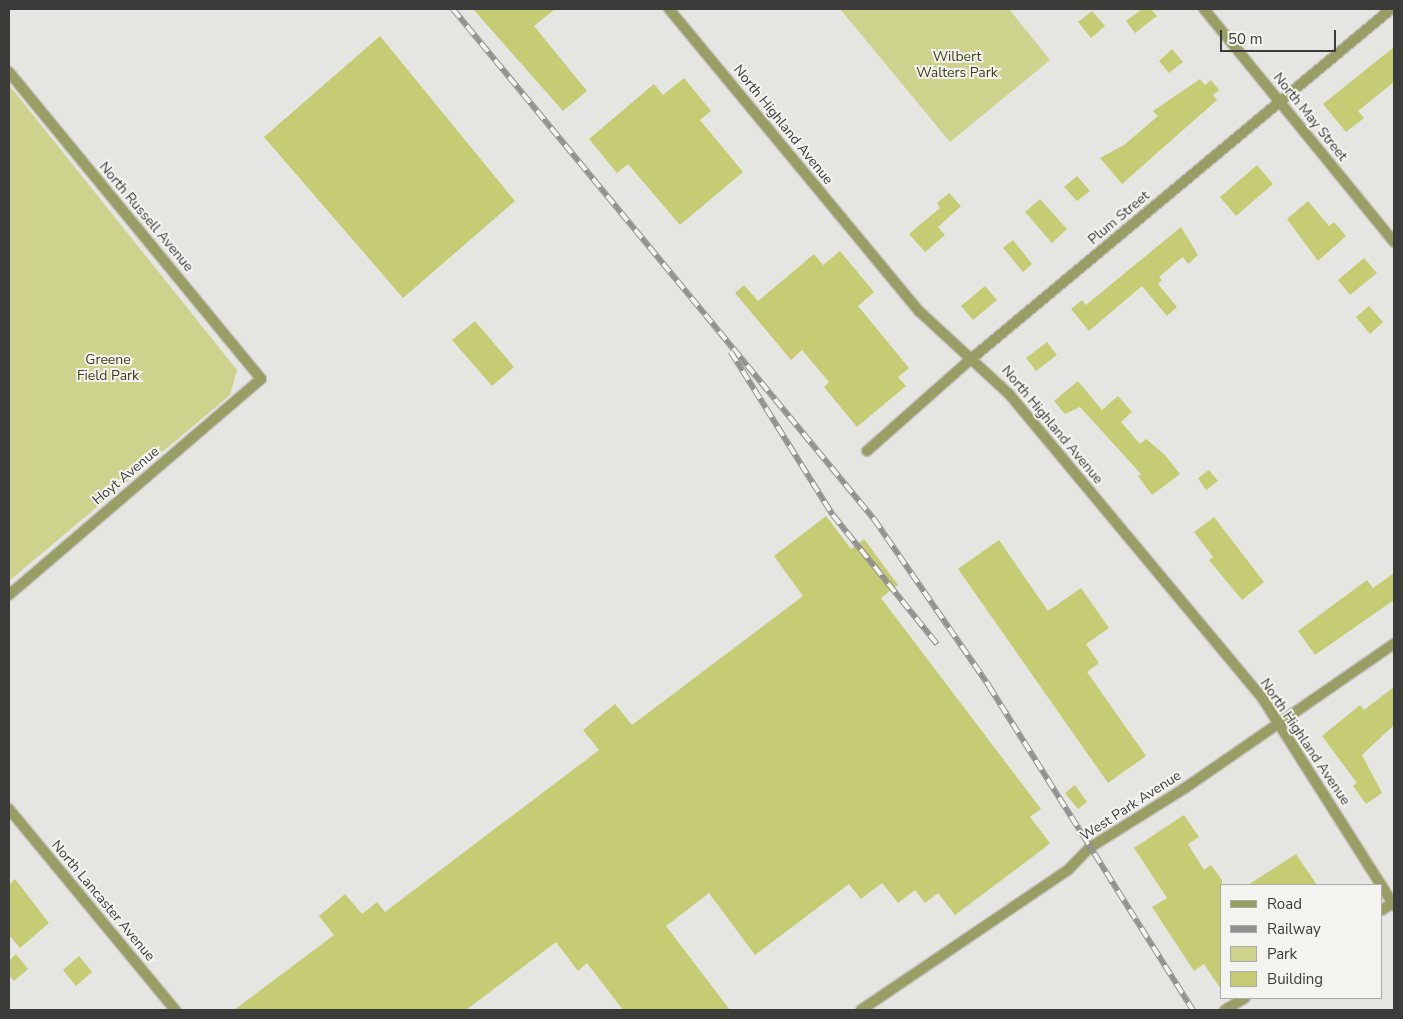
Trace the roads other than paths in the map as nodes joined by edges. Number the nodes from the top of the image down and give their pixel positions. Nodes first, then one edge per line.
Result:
1 (669, 9) edge
2 (1204, 9) edge
3 (1391, 9) edge
4 (9, 72) edge
5 (1280, 101) junction
6 (1394, 242) edge
7 (971, 359) junction
8 (261, 379) joint
9 (867, 451) dead end
10 (9, 595) edge
11 (1394, 644) edge
12 (1278, 721) junction
13 (9, 809) edge
14 (1381, 884) edge
15 (1383, 888) edge
16 (1394, 904) edge
17 (1243, 999) edge
18 (175, 1010) edge
19 (861, 1010) edge
20 (1225, 1010) edge

1 - 7 street, North Highland Avenue
2 - 5 street, North May Street
3 - 5 street, Plum Street
4 - 8 street, North Russell Avenue
5 - 6 street, North May Street
5 - 7 street, Plum Street
7 - 9 street, Plum Street
7 - 12 street, North Highland Avenue
8 - 10 street, Hoyt Avenue
11 - 12 street, West Park Avenue
12 - 14 street, North Highland Avenue
12 - 19 street, West Park Avenue
13 - 18 street, North Lancaster Avenue
15 - 16 street, North Highland Avenue
17 - 20 street

